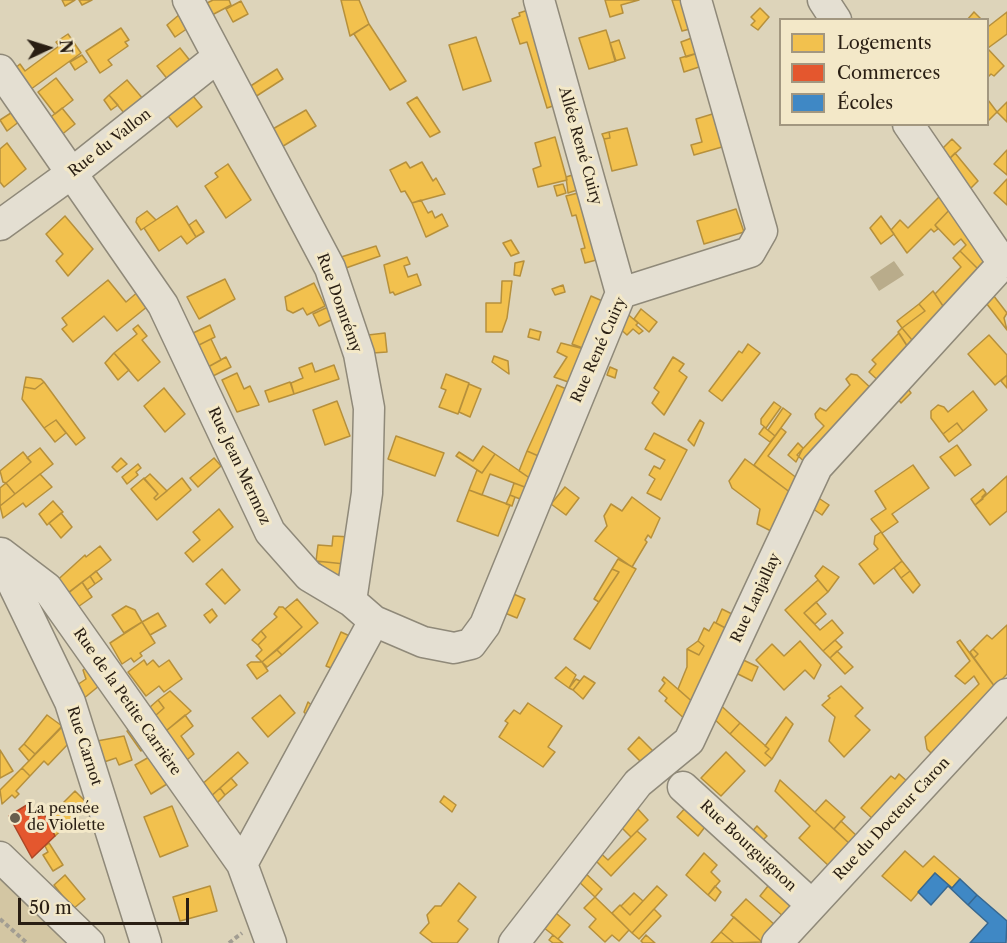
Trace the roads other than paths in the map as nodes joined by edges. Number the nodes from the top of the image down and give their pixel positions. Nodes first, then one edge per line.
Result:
1 (188, 0) edge
2 (539, 0) edge
3 (696, 0) edge
4 (823, 0) edge
5 (835, 18) edge
6 (218, 57) junction
7 (0, 70) edge
8 (909, 126) edge
9 (72, 173) junction
10 (0, 225) edge
11 (1005, 261) edge
12 (621, 293) junction
13 (0, 552) edge
14 (0, 557) edge
15 (351, 601) junction
16 (374, 621) junction
17 (1007, 694) edge
18 (683, 787) dead end
19 (0, 858) edge
20 (243, 864) junction
21 (812, 905) junction
22 (89, 943) edge
23 (146, 943) edge
24 (271, 943) edge
25 (514, 943) edge
26 (777, 943) edge

1 - 6 street, Rue Domrémy
2 - 12 street, Allée René Cuiry
3 - 12 street, Rue René Cuiry
4 - 5 street
6 - 9 street, Rue du Vallon
6 - 15 street, Rue Domrémy
7 - 9 street, Rue Jean Mermoz
8 - 11 street
9 - 10 street, Rue du Vallon
9 - 15 street, Rue Jean Mermoz
11 - 25 street, Rue Lanjallay
12 - 16 street, Rue René Cuiry
13 - 20 street, Rue de la Petite Carrière
14 - 23 street, Rue Carnot
15 - 16 street, Rue Jean Mermoz
16 - 20 street
17 - 21 street, Rue du Docteur Caron
18 - 21 street, Rue Bourguignon
19 - 22 street
20 - 24 street
21 - 26 street, Rue du Docteur Caron

